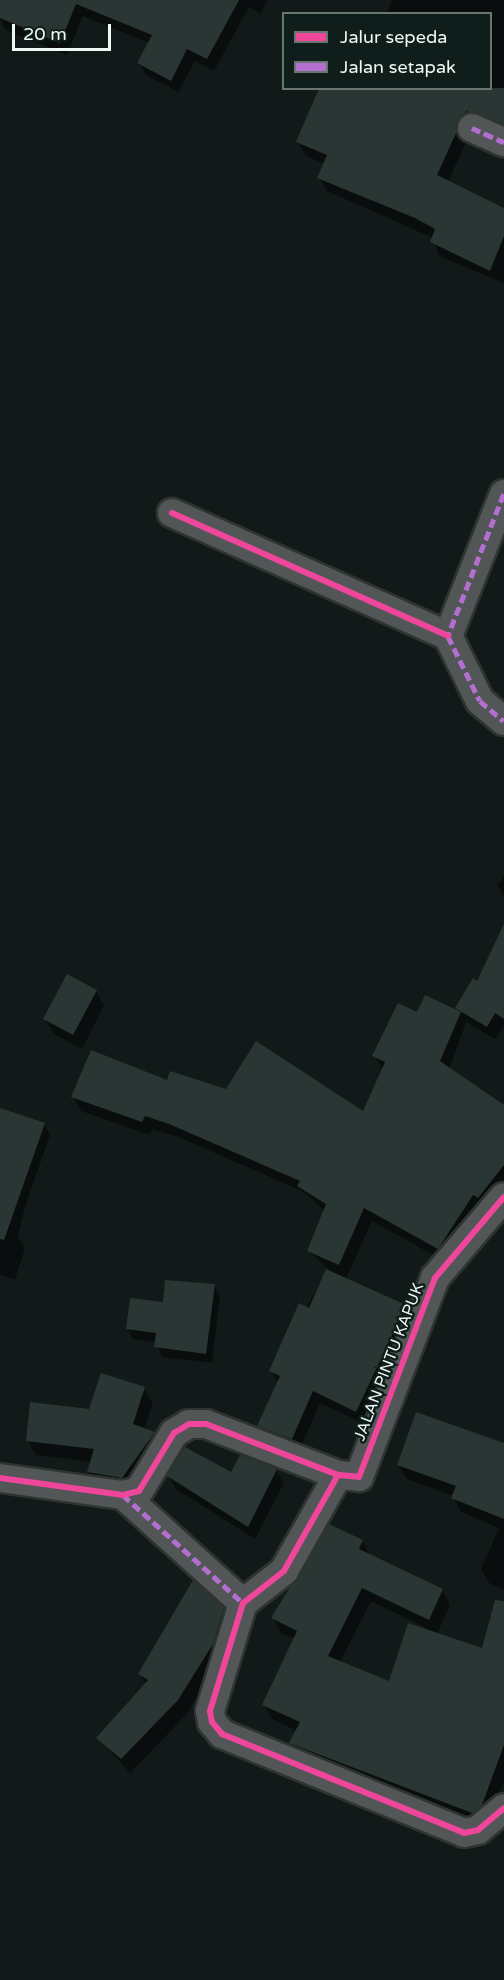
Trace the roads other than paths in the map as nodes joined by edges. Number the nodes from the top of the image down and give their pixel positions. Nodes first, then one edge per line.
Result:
1 (472, 128) dead end
2 (504, 142) edge
3 (504, 494) edge
4 (172, 513) dead end
5 (448, 636) junction
6 (504, 721) edge
7 (504, 1197) edge
8 (338, 1475) junction
9 (0, 1478) edge
10 (123, 1495) junction
11 (243, 1603) junction
12 (504, 1808) edge

1 - 2 street
3 - 5 street
4 - 5 street
5 - 6 street
7 - 8 street, JALAN PINTU KAPUK
8 - 10 street
8 - 11 street
9 - 10 street
10 - 11 street
11 - 12 street

